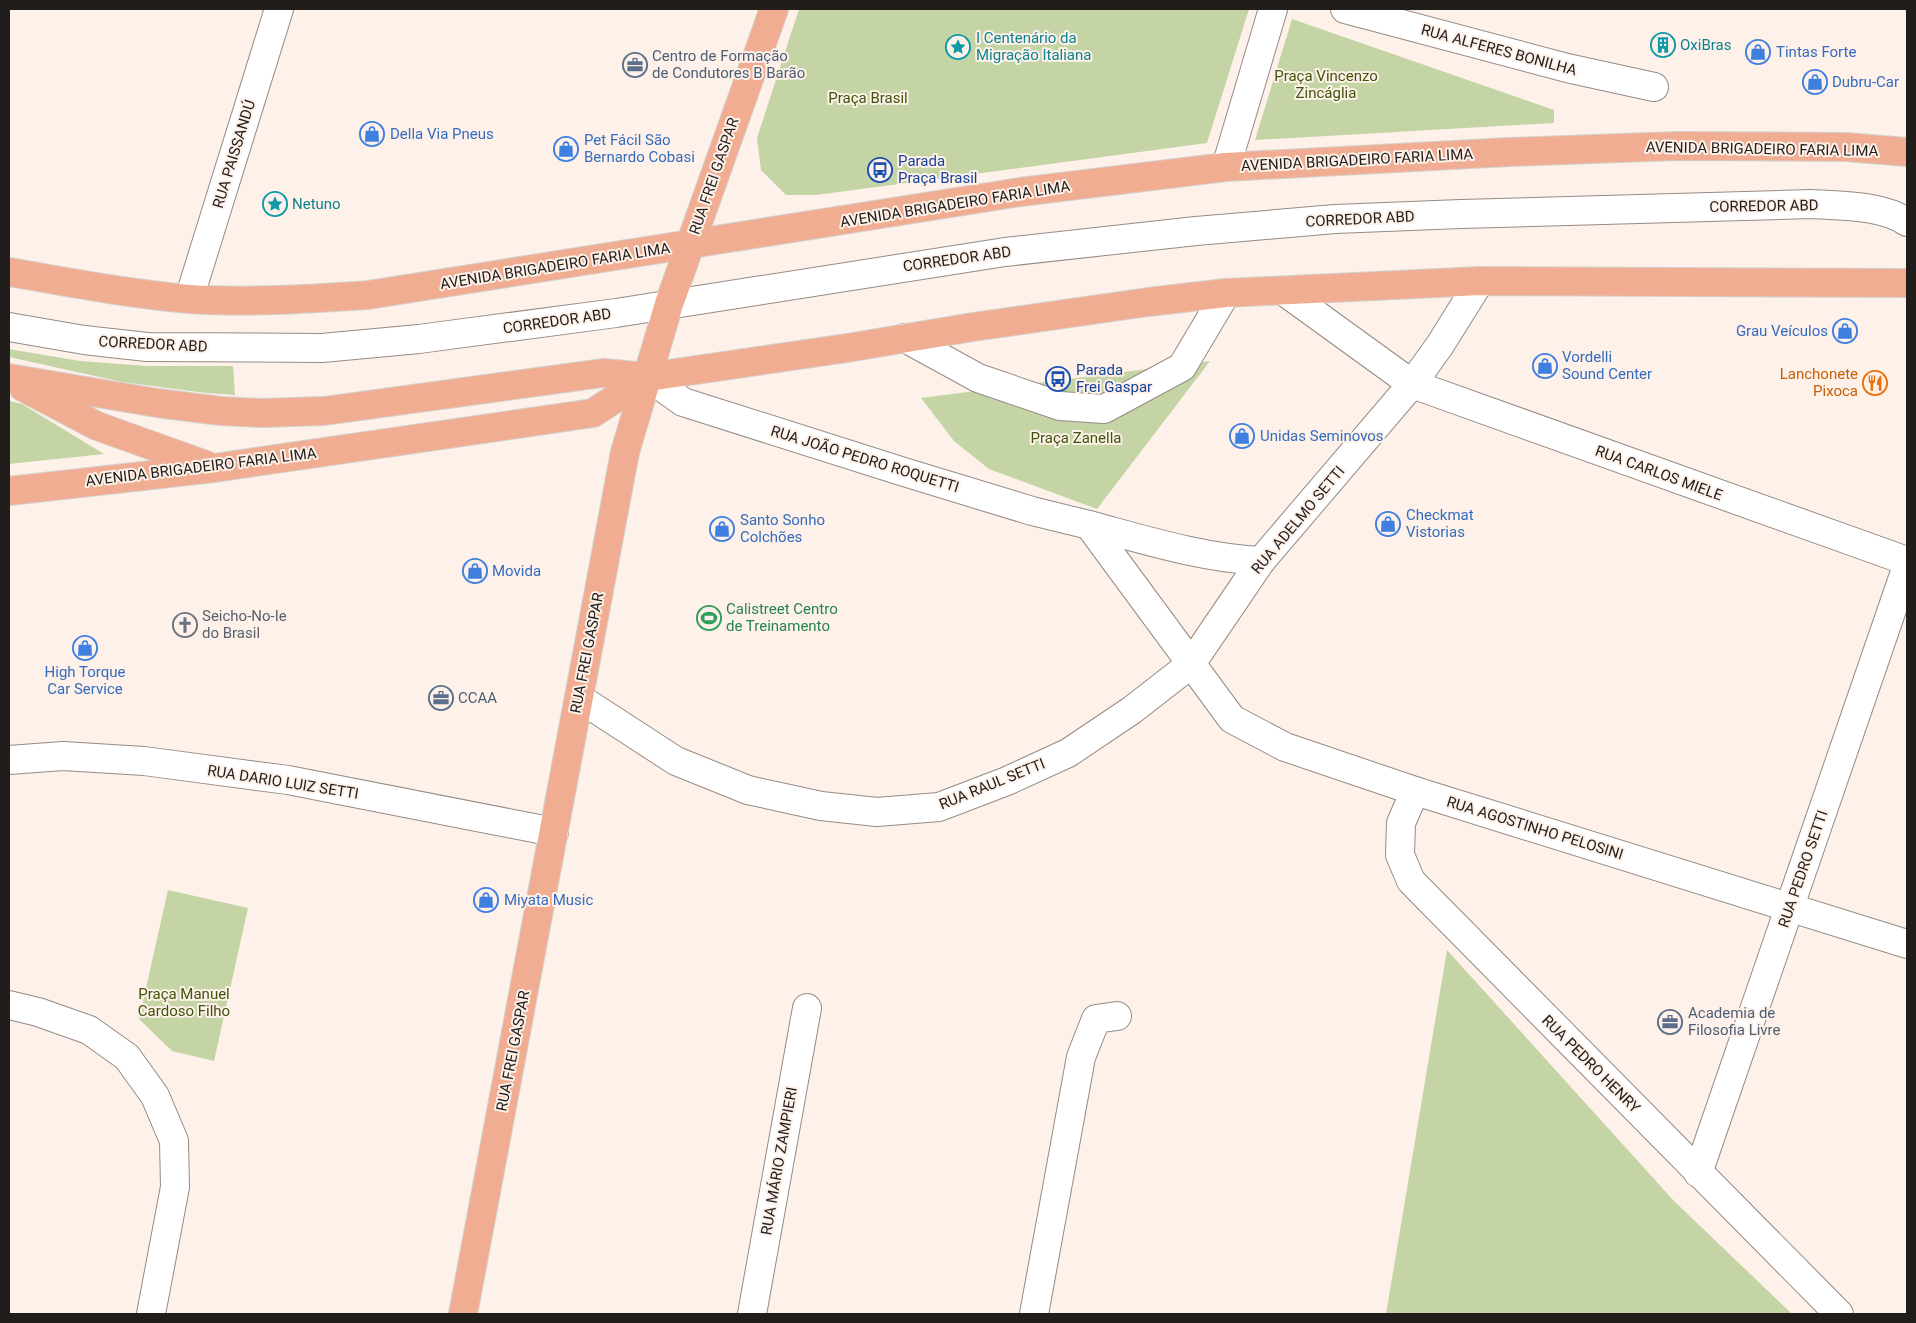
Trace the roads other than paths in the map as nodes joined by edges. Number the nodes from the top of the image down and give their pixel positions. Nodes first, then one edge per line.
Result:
1 (279, 9) edge
2 (774, 9) edge
3 (1273, 9) edge
4 (1345, 9) edge
5 (1654, 87) dead end
6 (1907, 152) edge
7 (1226, 167) junction
8 (1907, 222) edge
9 (690, 244) junction
10 (9, 272) edge
11 (1480, 281) junction
12 (1907, 283) edge
13 (1284, 292) junction
14 (1226, 293) junction
15 (189, 299) junction
16 (669, 304) junction
17 (9, 327) edge
18 (905, 338) junction
19 (648, 377) junction
20 (9, 379) edge
21 (1412, 384) junction
22 (214, 468) junction
23 (9, 491) edge
24 (1088, 525) junction
25 (1261, 561) junction
26 (1907, 561) edge
27 (1907, 566) edge
28 (1191, 664) junction
29 (579, 698) junction
30 (9, 760) edge
31 (1415, 791) junction
32 (554, 832) junction
33 (1790, 906) junction
34 (1907, 944) edge
35 (9, 1006) edge
36 (807, 1008) dead end
37 (1117, 1016) dead end
38 (1698, 1173) junction
39 (151, 1314) edge
40 (463, 1314) edge
41 (752, 1314) edge
42 (1034, 1314) edge
43 (1839, 1314) edge

1 - 15 street, RUA PAISSANDÚ
2 - 9 main road, RUA FREI GASPAR
3 - 7 street
4 - 5 street, RUA ALFERES BONILHA
6 - 7 main road, AVENIDA BRIGADEIRO FARIA LIMA
7 - 9 main road, AVENIDA BRIGADEIRO FARIA LIMA
8 - 16 street, CORREDOR ABD
9 - 15 main road, AVENIDA BRIGADEIRO FARIA LIMA
9 - 16 main road, RUA FREI GASPAR
10 - 15 main road, AVENIDA BRIGADEIRO FARIA LIMA
11 - 12 main road, AVENIDA BRIGADEIRO FARIA LIMA
11 - 13 main road, AVENIDA BRIGADEIRO FARIA LIMA
11 - 21 street, RUA ADELMO SETTI
13 - 14 main road, AVENIDA BRIGADEIRO FARIA LIMA
13 - 21 street
14 - 18 main road, AVENIDA BRIGADEIRO FARIA LIMA
14 - 18 street
16 - 17 street, CORREDOR ABD
16 - 19 main road, RUA FREI GASPAR
18 - 19 main road, AVENIDA BRIGADEIRO FARIA LIMA
19 - 20 main road, AVENIDA BRIGADEIRO FARIA LIMA
19 - 22 main road, AVENIDA BRIGADEIRO FARIA LIMA
19 - 24 street, RUA JOÃO PEDRO ROQUETTI
19 - 29 main road, RUA FREI GASPAR
20 - 22 main road
21 - 25 street, RUA ADELMO SETTI
21 - 26 street, RUA CARLOS MIELE
22 - 23 main road, AVENIDA BRIGADEIRO FARIA LIMA
24 - 25 street, RUA JOÃO PEDRO ROQUETTI
24 - 28 street
25 - 28 street, RUA ADELMO SETTI
27 - 33 street, RUA PEDRO SETTI
28 - 29 street, RUA RAUL SETTI
28 - 31 street, RUA AGOSTINHO PELOSINI
29 - 32 main road, RUA FREI GASPAR
30 - 32 street, RUA DARIO LUIZ SETTI
31 - 33 street, RUA AGOSTINHO PELOSINI
31 - 38 street, RUA PEDRO HENRY
32 - 40 main road, RUA FREI GASPAR
33 - 34 street, RUA AGOSTINHO PELOSINI
33 - 38 street, RUA PEDRO SETTI
35 - 39 street
36 - 41 street, RUA MÁRIO ZAMPIERI
37 - 42 street
38 - 43 street, RUA PEDRO HENRY

